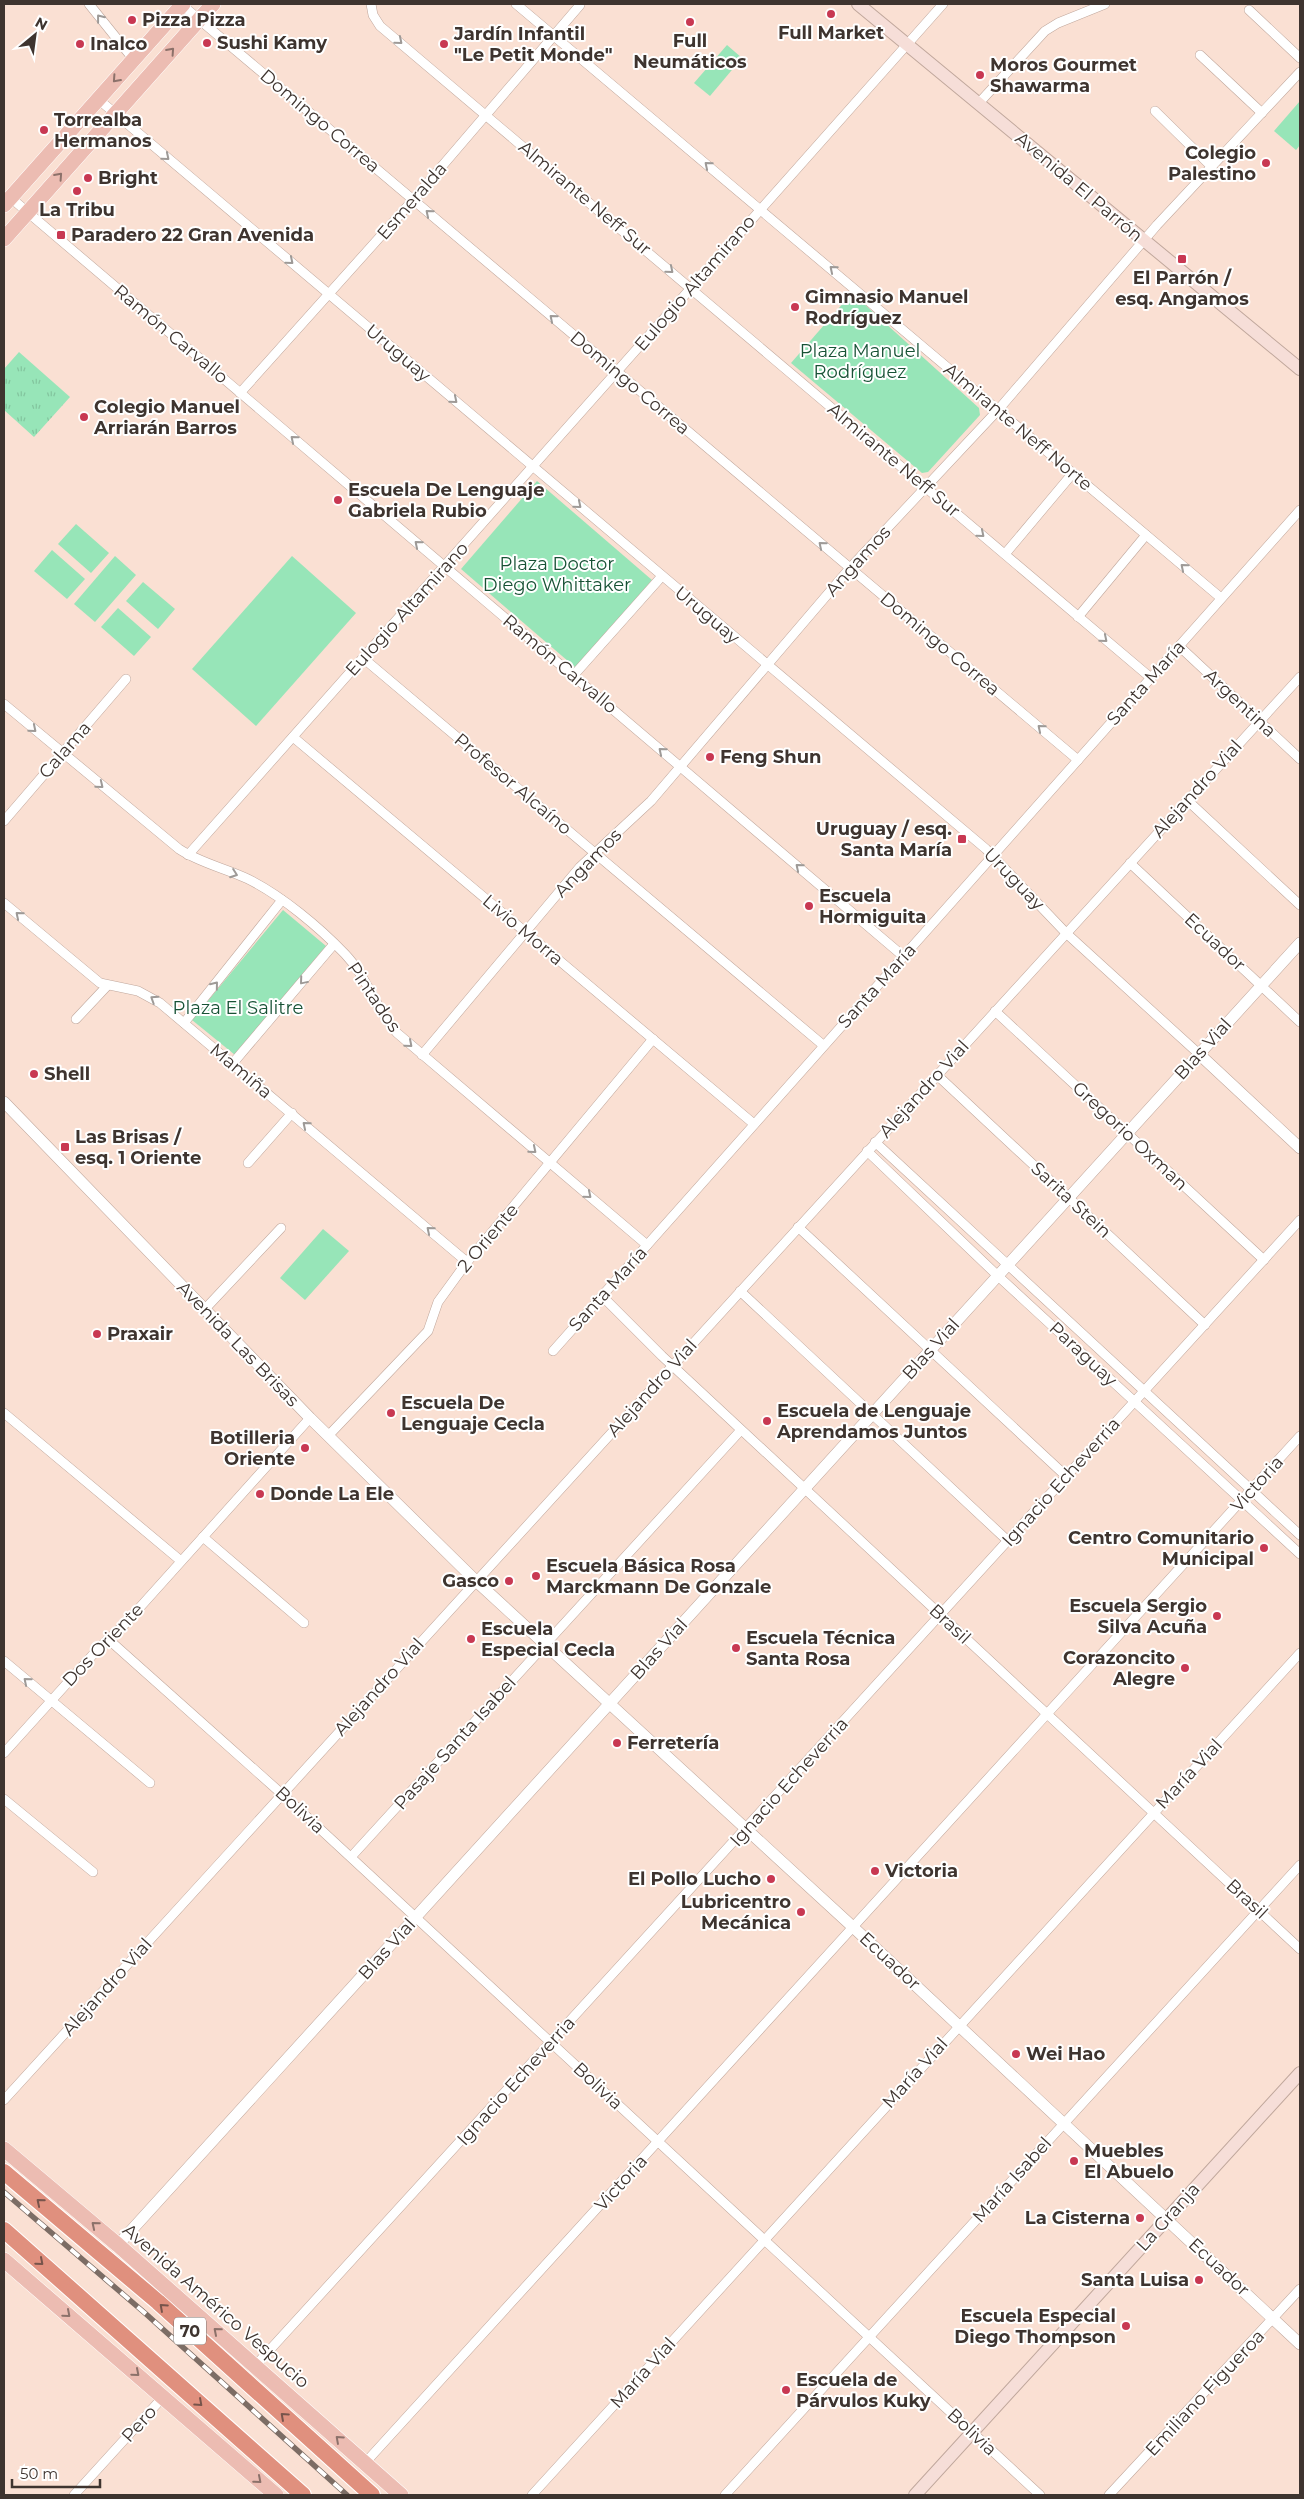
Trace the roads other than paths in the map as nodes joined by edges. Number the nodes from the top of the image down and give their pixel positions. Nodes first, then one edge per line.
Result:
1 (89, 4) edge
2 (183, 4) edge
3 (214, 4) edge
4 (371, 4) edge
5 (516, 4) edge
6 (858, 4) edge
7 (943, 4) edge
8 (1105, 4) edge
9 (580, 5) dead end
10 (1249, 10) dead end
11 (200, 19) junction
12 (555, 36) junction
13 (906, 44) junction
14 (1200, 55) dead end
15 (1300, 58) edge
16 (134, 60) junction
17 (1300, 72) edge
18 (98, 99) junction
19 (978, 104) junction
20 (1155, 111) dead end
21 (115, 114) junction
22 (487, 114) junction
23 (1262, 114) junction
24 (1212, 167) junction
25 (414, 200) junction
26 (7, 202) edge
27 (760, 208) junction
28 (27, 213) junction
29 (4, 239) edge
30 (1144, 240) junction
31 (691, 288) junction
32 (330, 295) junction
33 (1300, 369) edge
34 (618, 372) junction
35 (240, 393) junction
36 (998, 410) junction
37 (533, 467) junction
38 (1073, 473) junction
39 (926, 487) junction
40 (1300, 510) edge
41 (1146, 535) junction
42 (1005, 554) junction
43 (444, 567) junction
44 (850, 568) junction
45 (662, 576) junction
46 (1221, 598) junction
47 (1078, 617) junction
48 (1179, 646) junction
49 (363, 658) junction
50 (767, 665) junction
51 (573, 676) junction
52 (1300, 676) edge
53 (1151, 678) junction
54 (126, 679) dead end
55 (4, 704) edge
56 (1259, 721) junction
57 (293, 737) junction
58 (62, 754) junction
59 (1078, 760) junction
60 (1300, 760) edge
61 (680, 766) junction
62 (1187, 800) junction
63 (4, 821) edge
64 (594, 852) junction
65 (188, 855) junction
66 (992, 855) junction
67 (1130, 863) junction
68 (282, 900) junction
69 (4, 903) edge
70 (1300, 905) edge
71 (525, 932) junction
72 (1066, 933) junction
73 (1300, 943) edge
74 (334, 944) junction
75 (903, 956) junction
76 (1261, 985) junction
77 (107, 986) junction
78 (995, 1011) junction
79 (76, 1019) dead end
80 (1300, 1022) edge
81 (184, 1023) junction
82 (654, 1039) junction
83 (823, 1046) junction
84 (1199, 1054) junction
85 (422, 1055) junction
86 (232, 1063) junction
87 (936, 1075) junction
88 (4, 1104) edge
89 (292, 1113) junction
90 (754, 1124) junction
91 (1127, 1133) junction
92 (876, 1142) junction
93 (1300, 1148) edge
94 (867, 1151) junction
95 (248, 1163) dead end
96 (550, 1164) junction
97 (1068, 1198) junction
98 (1300, 1220) edge
99 (798, 1227) junction
100 (282, 1228) dead end
101 (647, 1244) junction
102 (1264, 1260) junction
103 (467, 1262) junction
104 (1008, 1264) junction
105 (998, 1276) junction
106 (740, 1291) junction
107 (602, 1296) junction
108 (205, 1309) junction
109 (1205, 1325) junction
110 (553, 1350) dead end
111 (930, 1350) junction
112 (672, 1366) junction
113 (1144, 1391) junction
114 (1135, 1402) junction
115 (4, 1413) edge
116 (872, 1414) junction
117 (310, 1418) junction
118 (741, 1430) junction
119 (328, 1436) junction
120 (1300, 1436) edge
121 (1066, 1477) junction
122 (804, 1489) junction
123 (1251, 1490) junction
124 (1242, 1500) junction
125 (1300, 1535) edge
126 (203, 1537) junction
127 (1008, 1541) junction
128 (1300, 1554) edge
129 (181, 1561) junction
130 (476, 1581) junction
131 (940, 1615) junction
132 (304, 1623) dead end
133 (108, 1639) junction
134 (546, 1644) junction
135 (1300, 1653) edge
136 (4, 1661) edge
137 (51, 1700) junction
138 (610, 1703) junction
139 (1047, 1714) junction
140 (4, 1753) edge
141 (150, 1783) dead end
142 (282, 1794) junction
143 (4, 1798) edge
144 (1154, 1812) junction
145 (746, 1828) junction
146 (351, 1857) junction
147 (1300, 1865) edge
148 (93, 1872) dead end
149 (1259, 1910) junction
150 (416, 1917) junction
151 (854, 1928) junction
152 (1300, 1949) edge
153 (959, 2026) junction
154 (551, 2042) junction
155 (1300, 2073) edge
156 (4, 2100) edge
157 (1064, 2123) junction
158 (658, 2142) junction
159 (4, 2148) edge
160 (4, 2172) edge
161 (1167, 2219) junction
162 (4, 2230) edge
163 (764, 2240) junction
164 (118, 2245) junction
165 (4, 2260) edge
166 (1300, 2289) edge
167 (1274, 2319) junction
168 (869, 2337) junction
169 (1300, 2344) edge
170 (256, 2365) junction
171 (164, 2396) junction
172 (973, 2433) junction
173 (365, 2463) junction
174 (74, 2495) edge
175 (276, 2495) edge
176 (303, 2495) edge
177 (372, 2495) edge
178 (401, 2495) edge
179 (532, 2495) edge
180 (725, 2495) edge
181 (915, 2495) edge
182 (1040, 2495) edge
183 (1109, 2495) edge

16 -> 1 street
2 - 11 street, Domingo Correa
2 - 16 main road
3 - 11 main road
4 -> 22 street, Almirante Neff Sur
5 - 12 street, Almirante Neff Norte
6 - 13 main road, Avenida El Parrón
7 - 13 street, Eulogio Altamirano
8 - 19 street
9 - 12 street, Esmeralda
10 - 15 street
21 -> 11 main road
11 - 25 street, Domingo Correa
12 - 22 street, Esmeralda
27 -> 12 street, Almirante Neff Norte
13 - 19 main road, Avenida El Parrón
13 - 27 street, Eulogio Altamirano
14 - 23 street
16 -> 18 main road
17 - 23 street, Angamos
18 - 21 street, Uruguay
18 - 26 main road
19 - 30 main road, Avenida El Parrón
20 - 24 street
28 -> 21 main road
21 -> 32 street, Uruguay
22 - 25 street, Esmeralda
22 -> 31 street, Almirante Neff Sur
23 - 24 street, Angamos
24 - 30 street, Angamos
25 - 32 street, Esmeralda
34 -> 25 street, Domingo Correa
26 - 28 street, Ramón Carvallo
27 - 31 street, Eulogio Altamirano
36 -> 27 street, Almirante Neff Norte
28 - 29 main road
28 - 35 street, Ramón Carvallo
30 - 33 main road, Avenida El Parrón
30 - 36 street, Angamos
31 - 34 street, Eulogio Altamirano
31 - 39 street, Almirante Neff Sur
32 - 35 street, Esmeralda
32 -> 37 street, Uruguay
34 - 37 street, Eulogio Altamirano
44 -> 34 street, Domingo Correa
43 -> 35 street, Ramón Carvallo
36 - 38 street, Almirante Neff Norte
36 - 39 street, Angamos
37 - 43 street, Eulogio Altamirano
37 -> 45 street, Uruguay
38 - 41 street, Almirante Neff Norte
38 - 42 street
39 -> 42 street, Almirante Neff Sur
39 - 44 street, Angamos
40 - 46 street, Santa María
46 -> 41 street, Almirante Neff Norte
41 - 47 street
42 - 47 street, Almirante Neff Sur
43 - 49 street, Eulogio Altamirano
43 - 51 street, Ramón Carvallo
44 - 50 street, Angamos
59 -> 44 street, Domingo Correa
45 - 50 street, Uruguay
45 - 51 street
46 - 48 street, Santa María
47 -> 53 street, Almirante Neff Sur
48 - 53 street, Santa María
48 - 56 street, Argentina
49 - 57 street, Eulogio Altamirano
49 - 64 street, Profesor Alcaíno
50 - 61 street, Angamos
50 - 66 street, Uruguay
61 -> 51 street, Ramón Carvallo
52 - 56 street, Alejandro Vial
53 - 59 street, Santa María
54 - 58 street, Calama
55 -> 58 street, Pintados
56 - 60 street, Argentina
56 - 62 street, Alejandro Vial
57 - 65 street, Eulogio Altamirano
57 - 71 street, Livio Morra
58 - 63 street, Calama
58 -> 65 street, Pintados
59 - 66 street, Santa María
61 - 64 street, Angamos
75 -> 61 street, Ramón Carvallo
62 - 67 street, Alejandro Vial
62 - 70 street
64 - 71 street, Angamos
64 - 83 street, Profesor Alcaíno
65 -> 68 street, Pintados
66 - 72 street, Uruguay
66 - 75 street, Santa María
67 - 72 street, Alejandro Vial
67 - 76 street, Ecuador
68 - 74 street, Pintados
81 -> 68 street
77 -> 69 street, Mamiña
71 - 82 street, Livio Morra
71 - 85 street, Angamos
72 - 78 street, Alejandro Vial
72 - 84 street, Uruguay
73 - 76 street, Blas Vial
74 -> 85 street, Pintados
74 -> 86 street
75 - 83 street, Santa María
76 - 80 street, Ecuador
76 - 84 street, Blas Vial
77 - 79 street
81 -> 77 street, Mamiña
78 - 87 street, Alejandro Vial
78 - 91 street, Gregorio Oxman
81 - 86 street, Mamiña
82 - 90 street, Livio Morra
82 - 96 street, 2 Oriente
83 - 90 street, Santa María
84 - 91 street, Blas Vial
84 - 93 street, Uruguay
85 -> 96 street, Pintados
86 - 89 street, Mamiña
87 - 92 street, Alejandro Vial
87 - 97 street, Sarita Stein
88 - 108 street, Avenida Las Brisas
89 - 95 street
103 -> 89 street, Mamiña
90 - 101 street, Santa María
91 - 97 street, Blas Vial
91 - 102 street, Gregorio Oxman
92 - 94 street, Alejandro Vial
92 - 104 street, Paraguay
94 - 99 street, Alejandro Vial
94 - 105 street, Paraguay
96 -> 101 street, Pintados
96 - 103 street, 2 Oriente
97 - 104 street, Blas Vial
97 - 109 street, Sarita Stein
98 - 102 street, Ignacio Echeverria
99 - 106 street, Alejandro Vial
99 - 111 street
100 - 108 street
101 - 107 street, Santa María
102 - 109 street, Ignacio Echeverria
103 - 119 street, 2 Oriente
104 - 105 street, Blas Vial
104 - 113 street, Paraguay
105 - 111 street, Blas Vial
105 - 114 street, Paraguay
106 - 112 street, Alejandro Vial
106 - 116 street
107 - 110 street, Santa María
107 - 112 street, Brasil
108 - 117 street, Avenida Las Brisas
109 - 113 street, Ignacio Echeverria
111 - 116 street, Blas Vial
111 - 121 street
112 - 118 street, Brasil
112 - 130 street, Alejandro Vial
113 - 114 street, Ignacio Echeverria
113 - 123 street, Paraguay
114 - 121 street, Ignacio Echeverria
114 - 124 street, Paraguay
115 - 129 street
116 - 122 street, Blas Vial
116 - 127 street
117 - 119 street, Avenida Las Brisas
117 - 126 street, Dos Oriente
118 - 122 street, Brasil
118 - 134 street, Pasaje Santa Isabel
119 - 130 street, Avenida Las Brisas
120 - 123 street, Victoria
121 - 127 street, Ignacio Echeverria
122 - 131 street, Brasil
122 - 138 street, Blas Vial
123 - 124 street, Victoria
123 - 125 street, Paraguay
124 - 128 street, Paraguay
124 - 139 street, Victoria
126 - 129 street, Dos Oriente
126 - 132 street
127 - 131 street, Ignacio Echeverria
129 - 133 street, Dos Oriente
130 - 134 street, Ecuador
130 - 142 street, Alejandro Vial
131 - 139 street, Brasil
131 - 145 street, Ignacio Echeverria
133 - 137 street, Dos Oriente
133 - 142 street, Bolivia
134 - 138 street, Ecuador
134 - 146 street, Pasaje Santa Isabel
135 - 144 street, María Vial
137 -> 136 street
137 - 140 street, Dos Oriente
137 - 141 street
138 - 145 street, Ecuador
138 - 150 street, Blas Vial
139 - 144 street, Brasil
139 - 151 street, Victoria
142 - 146 street, Bolivia
142 - 156 street, Alejandro Vial
143 - 148 street
144 - 149 street, Brasil
144 - 153 street, María Vial
145 - 151 street, Ecuador
145 - 154 street, Ignacio Echeverria
146 - 150 street, Bolivia
147 - 149 street, María Isabel
149 - 152 street, Brasil
149 - 157 street, María Isabel
150 - 154 street, Bolivia
150 - 164 street, Blas Vial
151 - 153 street, Ecuador
151 - 158 street, Victoria
153 - 157 street, Ecuador
153 - 163 street, María Vial
154 - 158 street, Bolivia
154 - 170 street, Ignacio Echeverria
155 - 161 main road, La Granja
157 - 161 street, Ecuador
157 - 168 street, María Isabel
158 - 163 street, Bolivia
158 - 173 street, Victoria
164 -> 159 main road, Avenida Américo Vespucio
177 -> 160 highway, 70
161 - 167 street, Ecuador
161 - 172 main road, La Granja
162 -> 176 highway, 70
163 - 168 street, Bolivia
163 - 179 street, María Vial
170 -> 164 main road, Avenida Américo Vespucio
165 -> 171 main road
166 - 167 street, Emiliano Figueroa
167 - 169 street, Ecuador
167 - 183 street, Emiliano Figueroa
168 - 172 street, Bolivia
168 - 180 street, María Isabel
173 -> 170 main road, Avenida Américo Vespucio
171 - 174 street, Pero
171 -> 175 main road
172 - 181 main road, La Granja
172 - 182 street, Bolivia
173 - 178 main road, Avenida Américo Vespucio

